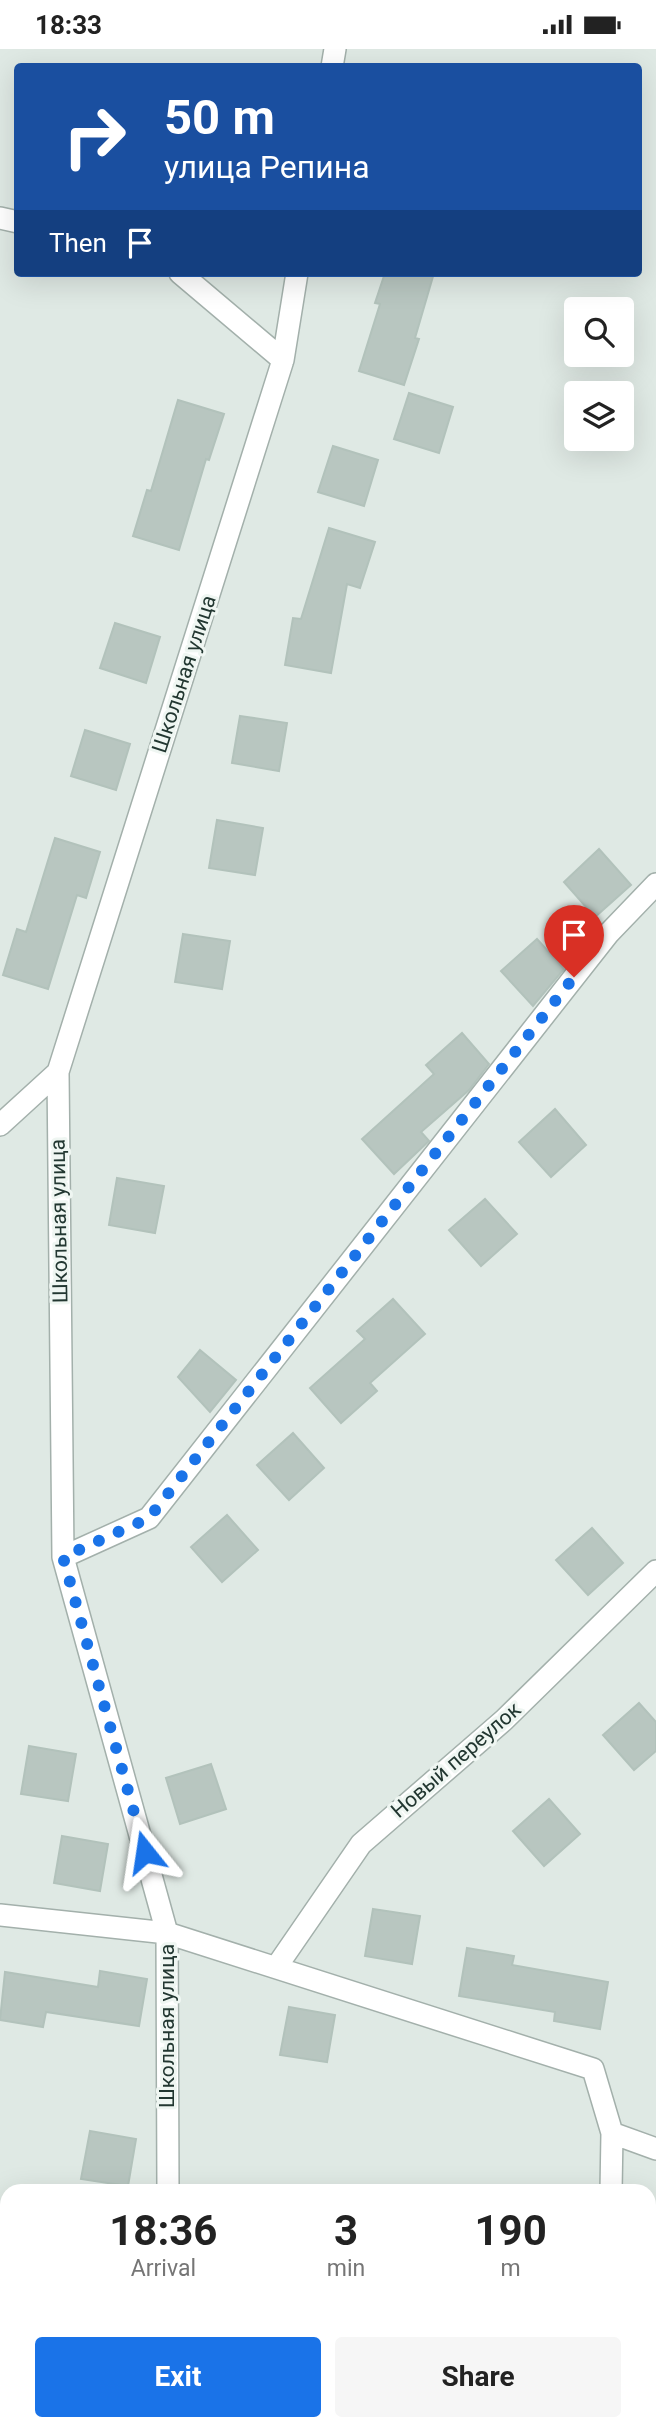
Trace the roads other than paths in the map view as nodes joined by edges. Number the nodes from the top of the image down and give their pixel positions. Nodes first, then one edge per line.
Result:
1 (185, 277) edge
2 (296, 277) edge
3 (283, 360) junction
4 (656, 884) edge
5 (58, 1072) junction
6 (0, 1125) edge
7 (63, 1557) junction
8 (656, 1571) edge
9 (0, 1915) edge
10 (167, 1933) junction
11 (277, 1966) junction
12 (612, 2133) junction
13 (656, 2149) edge
14 (168, 2184) edge
15 (611, 2184) edge

1 - 3 street
2 - 3 street, Школьная улица
3 - 5 street, Школьная улица
4 - 7 street
5 - 6 street
5 - 7 street, Школьная улица
7 - 10 street, Школьная улица
8 - 11 street, Новый переулок
9 - 10 street
10 - 11 street
10 - 14 street, Школьная улица
11 - 12 street
12 - 13 street
12 - 15 street

